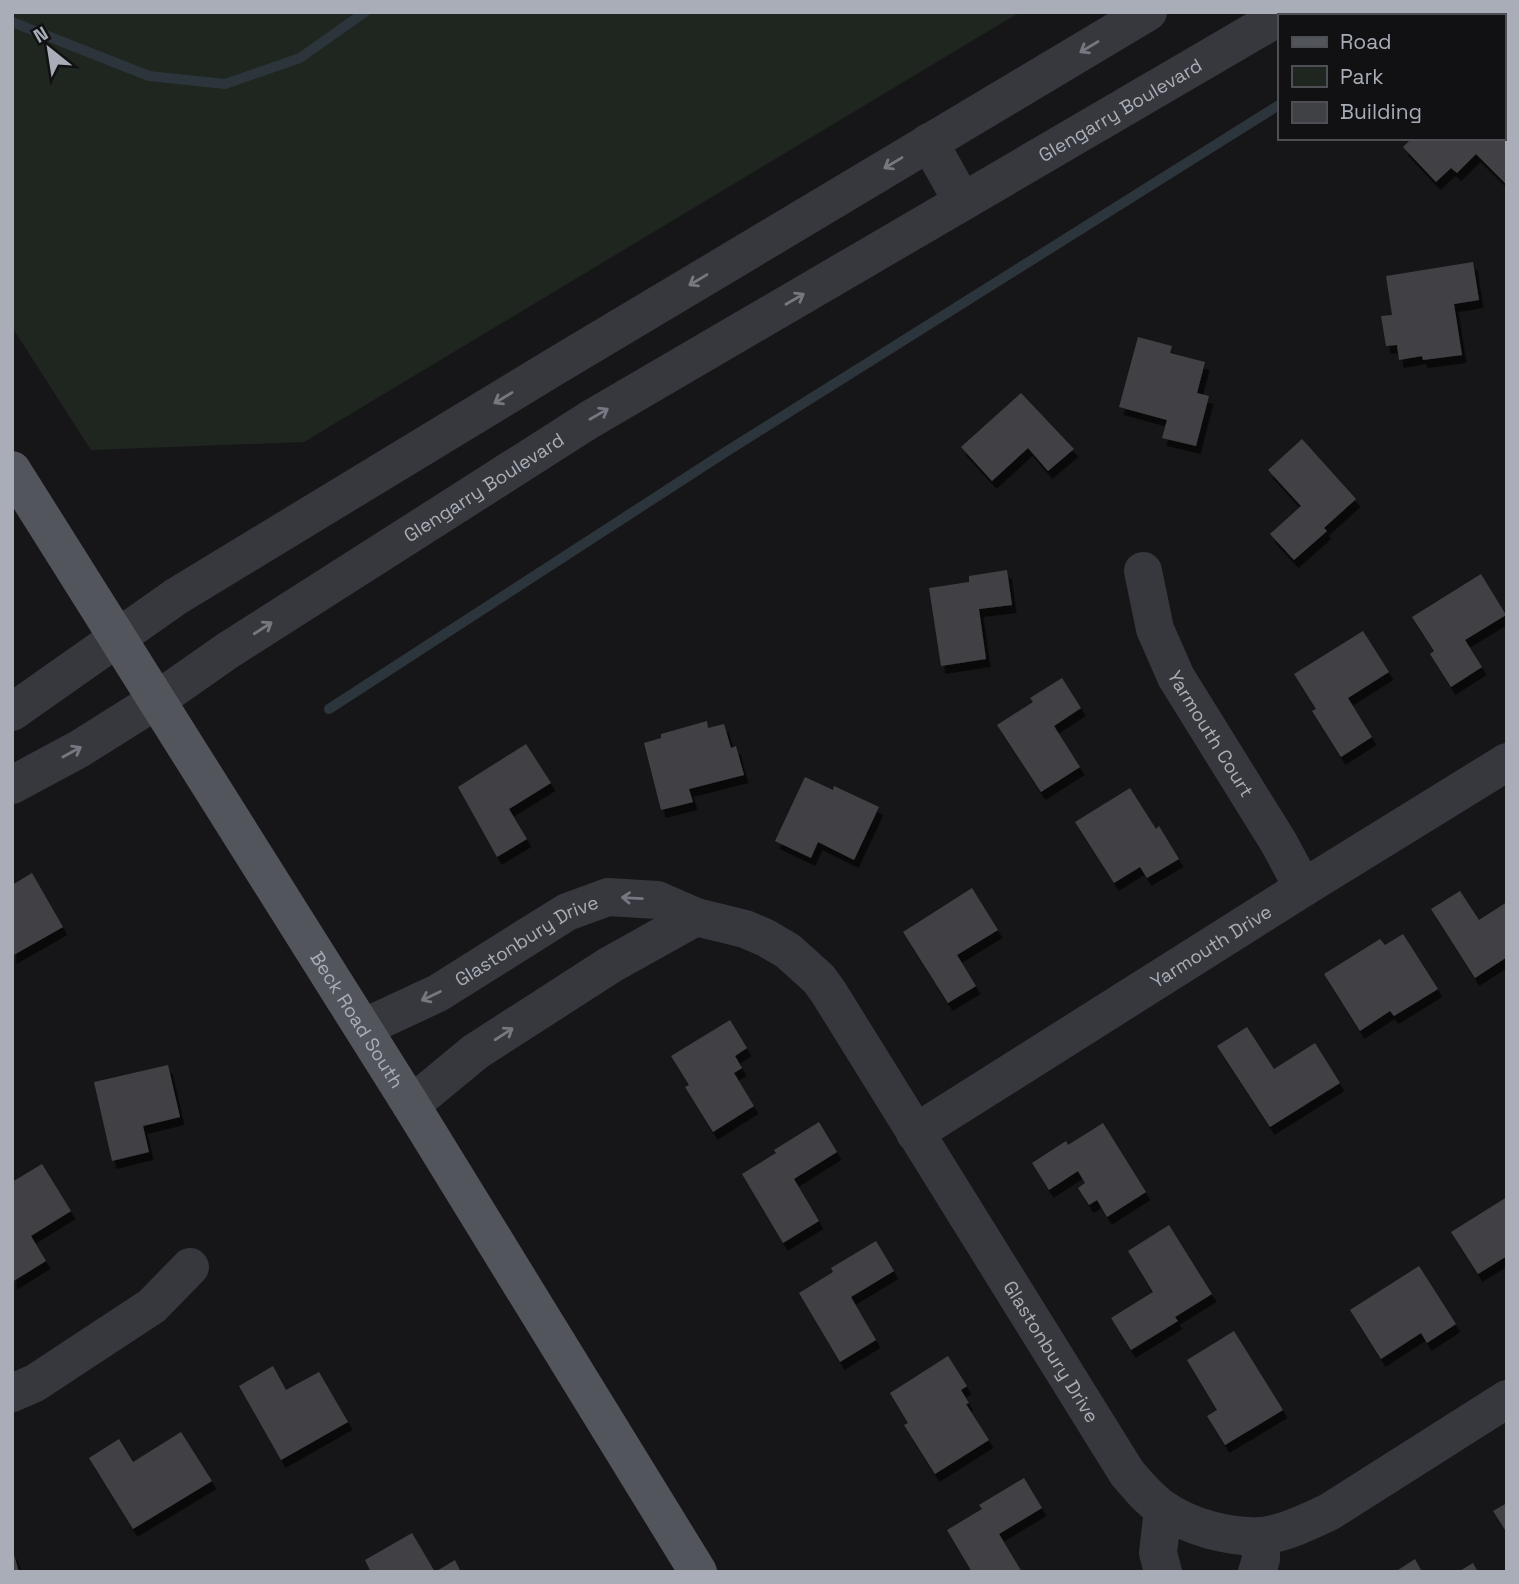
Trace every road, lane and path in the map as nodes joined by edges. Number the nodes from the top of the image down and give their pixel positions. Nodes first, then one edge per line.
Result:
1 (1148, 12) edge
2 (1278, 19) edge
3 (929, 142) junction
4 (962, 201) junction
5 (12, 470) edge
6 (1143, 571) dead end
7 (117, 636) junction
8 (157, 700) junction
9 (12, 712) edge
10 (1507, 762) edge
11 (12, 785) edge
12 (1303, 888) junction
13 (696, 917) junction
14 (363, 1028) junction
15 (411, 1105) junction
16 (915, 1133) junction
17 (190, 1266) dead end
18 (12, 1393) edge
19 (1507, 1399) edge
20 (1163, 1509) junction
21 (1259, 1554) edge
22 (698, 1572) edge
23 (1163, 1572) edge

1 -> 3 street
2 - 4 street, Glengarry Boulevard
3 - 4 street
3 -> 7 street
8 -> 4 street, Glengarry Boulevard
5 - 7 main road, Beck Road South
6 - 12 street, Yarmouth Court
7 - 8 main road, Beck Road South
7 - 9 street
11 -> 8 street, Glengarry Boulevard
8 - 14 main road, Beck Road South
10 - 12 street, Yarmouth Drive
12 - 16 street, Yarmouth Drive
13 -> 14 street, Glastonbury Drive
15 -> 13 street
13 - 16 street, Glastonbury Drive
14 - 15 main road, Beck Road South
15 - 22 main road, Beck Road South
16 - 20 street, Glastonbury Drive
17 - 18 street
19 - 21 street, Glastonbury Drive
20 - 21 street, Glastonbury Drive
20 - 23 street

